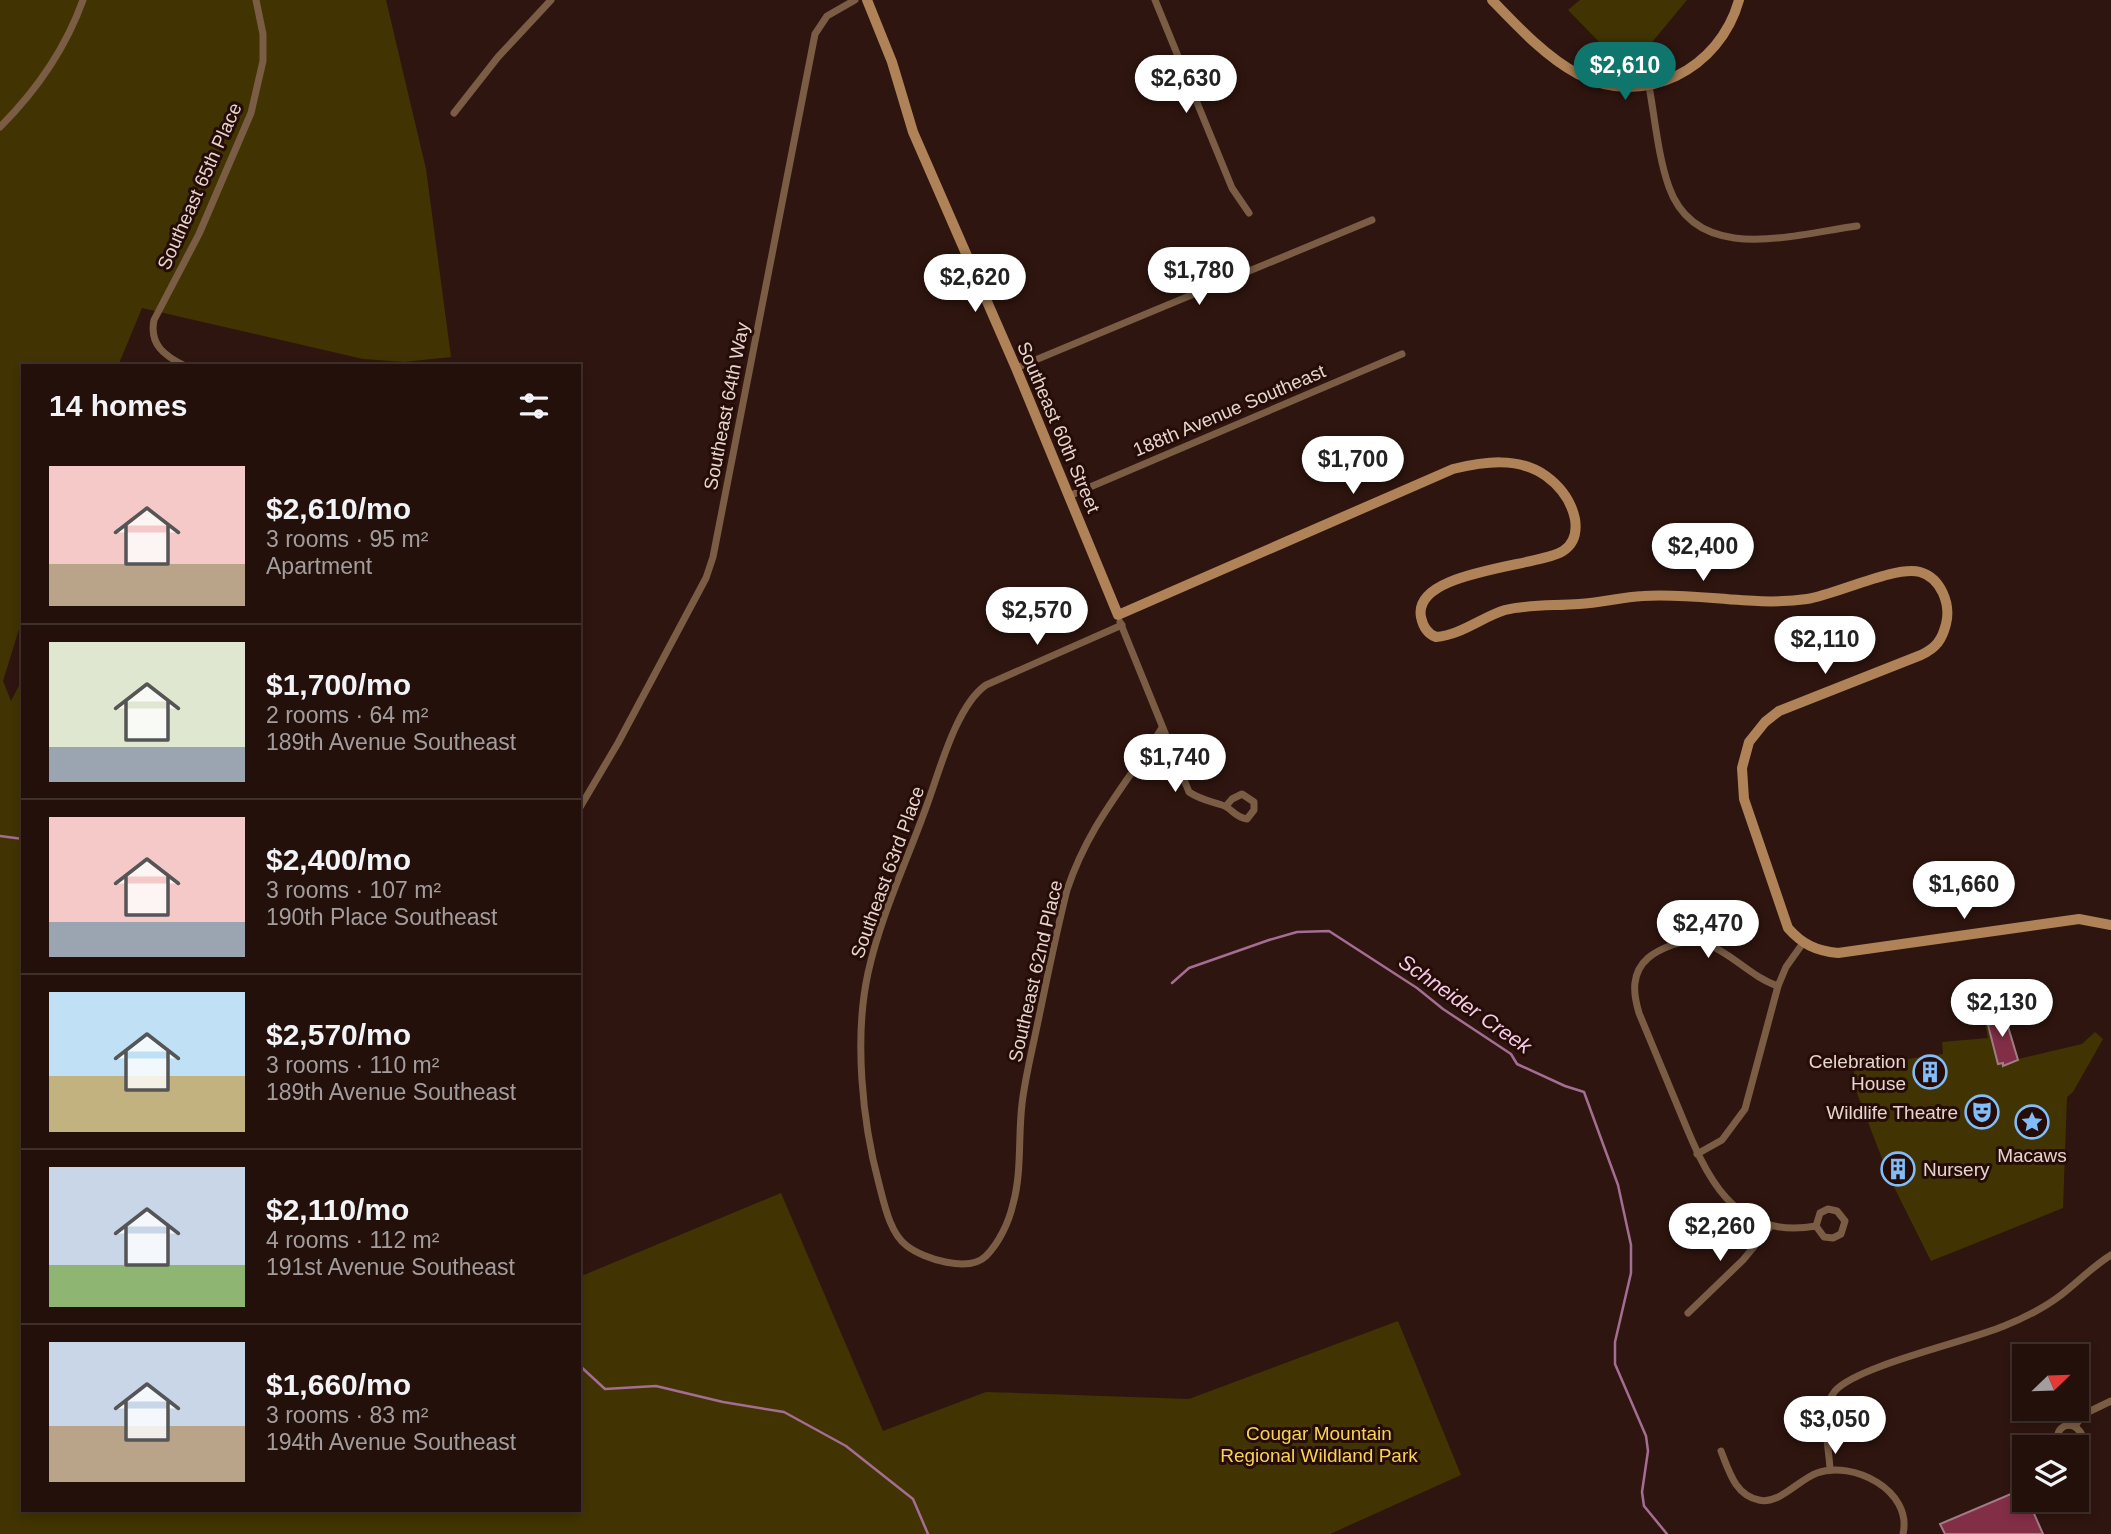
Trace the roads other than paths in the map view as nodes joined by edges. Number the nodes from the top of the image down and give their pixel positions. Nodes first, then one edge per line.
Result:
1 (83, 0) edge
2 (256, 0) edge
3 (551, 0) edge
4 (855, 0) edge
5 (867, 0) edge
6 (1155, 0) edge
7 (1493, 0) edge
8 (1739, 0) edge
9 (1649, 86) junction
10 (454, 113) dead end
11 (0, 127) edge
12 (1249, 213) dead end
13 (1372, 220) dead end
14 (1857, 226) dead end
15 (1402, 354) dead end
16 (182, 364) edge
17 (1016, 368) junction
18 (1069, 495) junction
19 (1120, 620) junction
20 (1162, 729) junction
21 (581, 806) edge
22 (1226, 806) dead end
23 (2111, 925) edge
24 (1803, 943) junction
25 (1778, 986) junction
26 (1697, 1154) junction
27 (1816, 1226) junction
28 (1770, 1227) junction
29 (997, 1241) joint
30 (2111, 1255) edge
31 (1688, 1313) dead end
32 (2111, 1401) edge
33 (2075, 1426) junction
34 (2058, 1435) edge
35 (2082, 1435) edge
36 (1721, 1451) dead end
37 (1830, 1469) junction
38 (1903, 1534) edge

1 - 11 street
2 - 16 street, Southeast 65th Place
3 - 10 street
4 - 21 street, Southeast 64th Way
5 - 17 street, Southeast 60th Street
6 - 12 street
7 - 9 street
8 - 9 street
9 - 14 street
13 - 17 street
15 - 18 street, 188th Avenue Southeast
17 - 18 street, Southeast 60th Street
18 - 19 street, Southeast 60th Street
19 - 20 street, Southeast 60th Street
19 - 24 street
19 - 29 street, Southeast 63rd Place
20 - 22 street, Southeast 60th Street
20 - 29 street, Southeast 62nd Place
23 - 24 street
24 - 25 street
25 - 26 street
25 - 26 street
26 - 28 street
27 - 27 street
27 - 28 street
28 - 31 street
30 - 37 street
32 - 33 street
33 - 34 street
33 - 35 street
36 - 37 street
37 - 38 street

